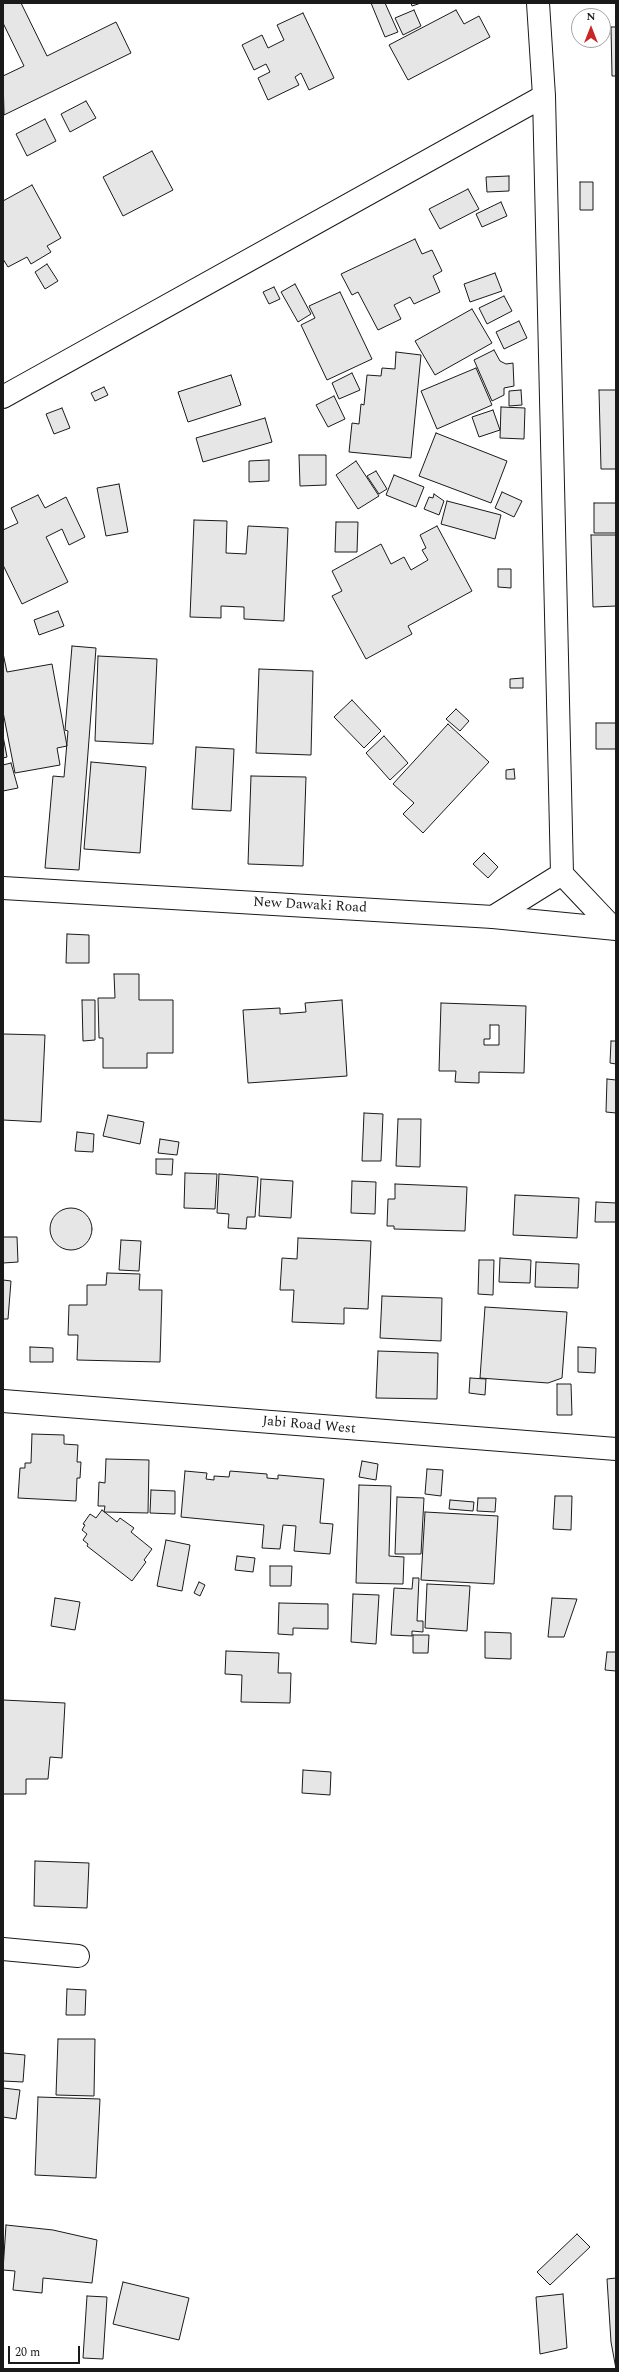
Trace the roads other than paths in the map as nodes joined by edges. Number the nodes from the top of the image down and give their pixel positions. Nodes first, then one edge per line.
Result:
1 (538, 3) edge
2 (544, 96) junction
3 (3, 397) edge
4 (562, 874) junction
5 (3, 888) edge
6 (493, 917) junction
7 (615, 929) edge
8 (3, 1401) edge
9 (616, 1449) edge
10 (3, 1949) edge
11 (78, 1956) dead end

1 - 2 street
2 - 3 street
2 - 4 street
4 - 6 street
4 - 7 street
5 - 6 street, New Dawaki Road
6 - 7 street, New Dawaki Road
8 - 9 street, Jabi Road West
10 - 11 street

